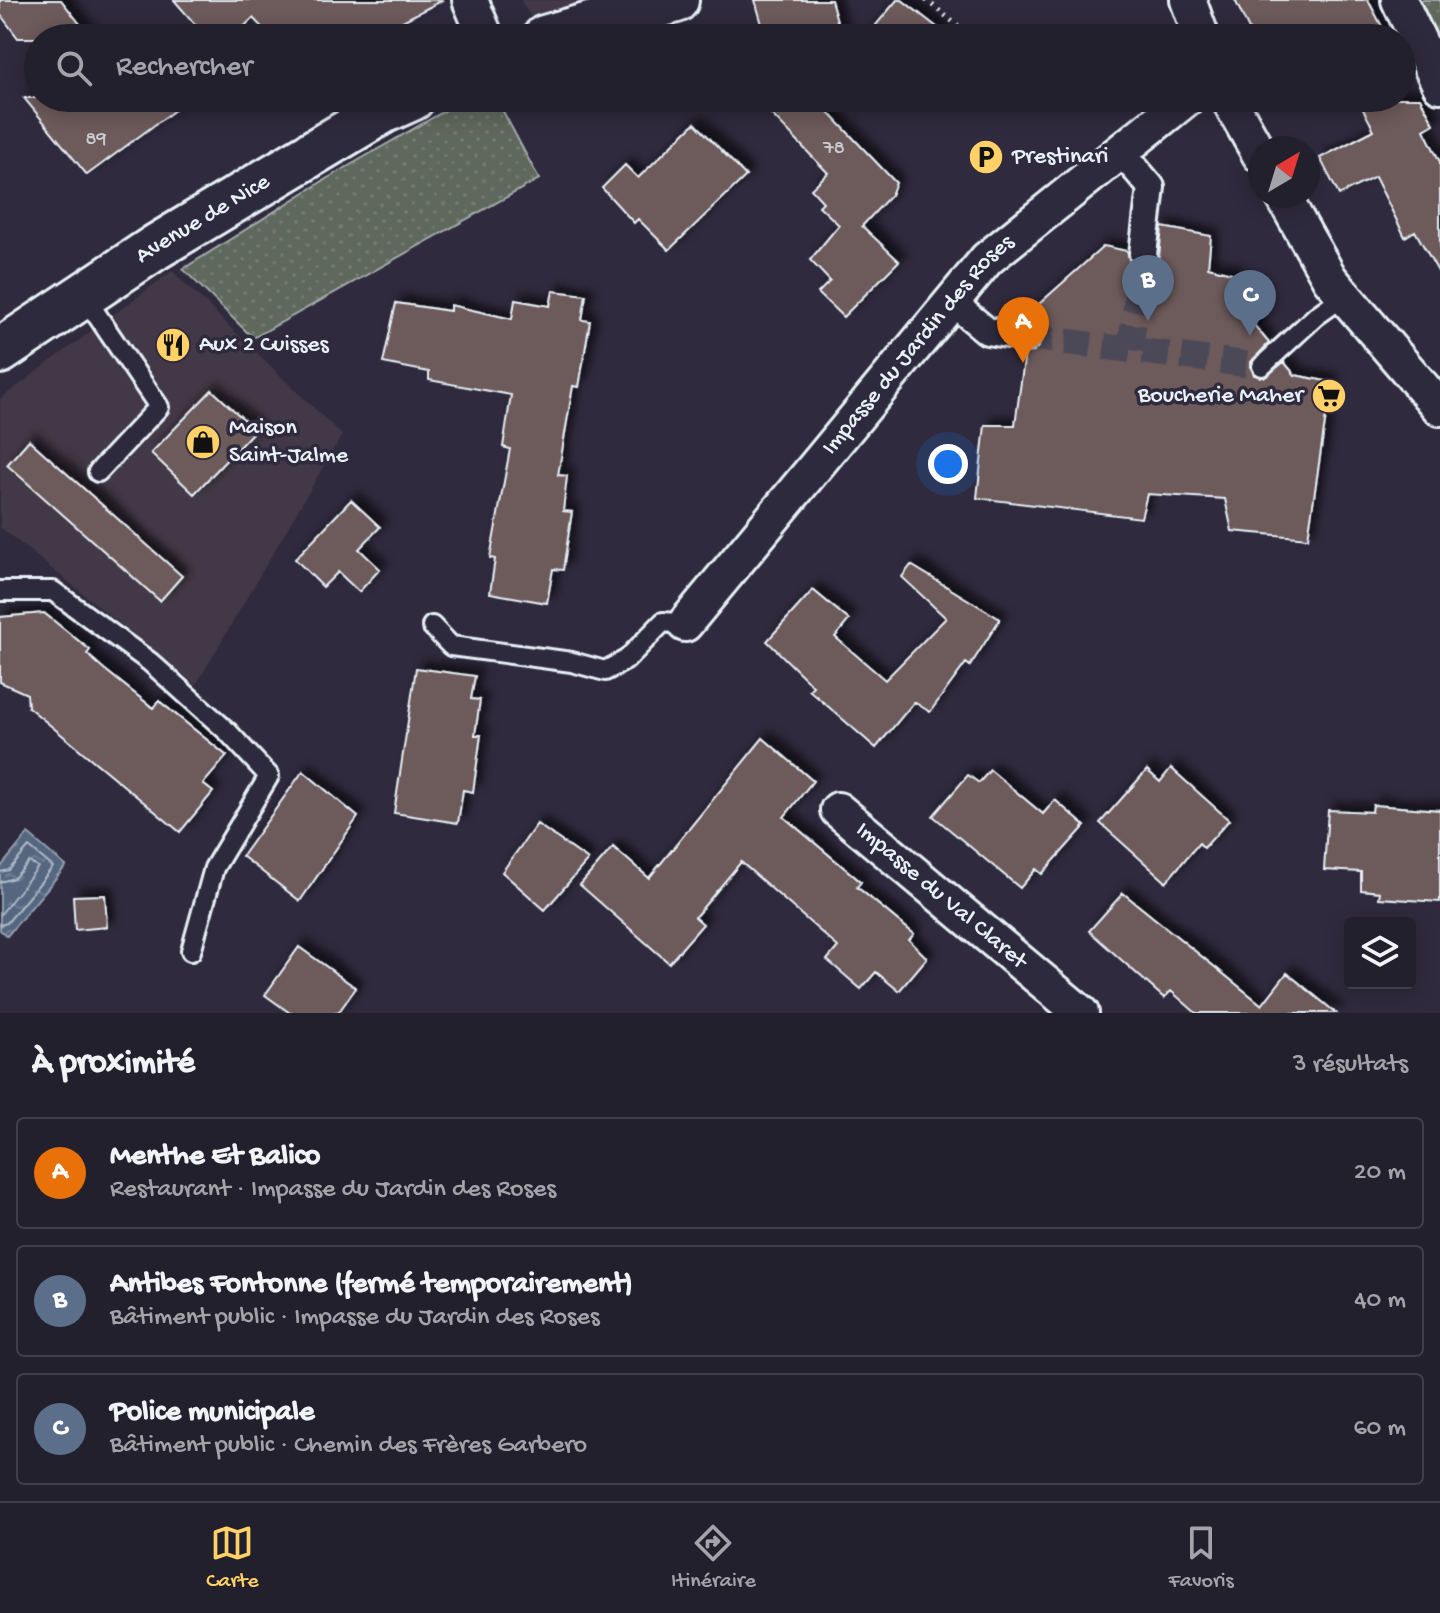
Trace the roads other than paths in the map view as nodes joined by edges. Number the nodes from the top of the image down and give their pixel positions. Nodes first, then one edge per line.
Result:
1 (470, 0) edge
2 (676, 0) edge
3 (1188, 0) edge
4 (1399, 0) edge
5 (480, 24) edge
6 (593, 24) edge
7 (1197, 24) edge
8 (1411, 24) edge
9 (1416, 35) edge
10 (1440, 85) edge
11 (381, 112) edge
12 (1170, 112) edge
13 (1236, 112) edge
14 (1249, 136) edge
15 (1121, 152) junction
16 (1290, 208) edge
17 (1143, 254) tunnel mouth
18 (84, 296) junction
19 (1344, 296) junction
20 (952, 302) junction
21 (1027, 337) tunnel mouth
22 (0, 351) edge
23 (1262, 366) dead end
24 (1440, 408) edge
25 (98, 472) dead end
26 (0, 591) edge
27 (685, 624) joint
28 (432, 626) dead end
29 (838, 810) dead end
30 (191, 951) dead end
31 (1081, 1013) edge

1 - 5 street
2 - 6 main road
3 - 7 street
4 - 8 street
9 - 10 street
11 - 18 main road, Avenue de Nice
12 - 15 street, Impasse du Jardin des Roses
13 - 14 street
15 - 17 street
15 - 20 street, Impasse du Jardin des Roses
16 - 19 street
18 - 22 main road, Avenue de Nice
18 - 25 lane
19 - 23 lane
19 - 24 street
20 - 21 street
20 - 27 street, Impasse du Jardin des Roses
26 - 30 lane
27 - 28 lane
29 - 31 street, Impasse du Val Claret

